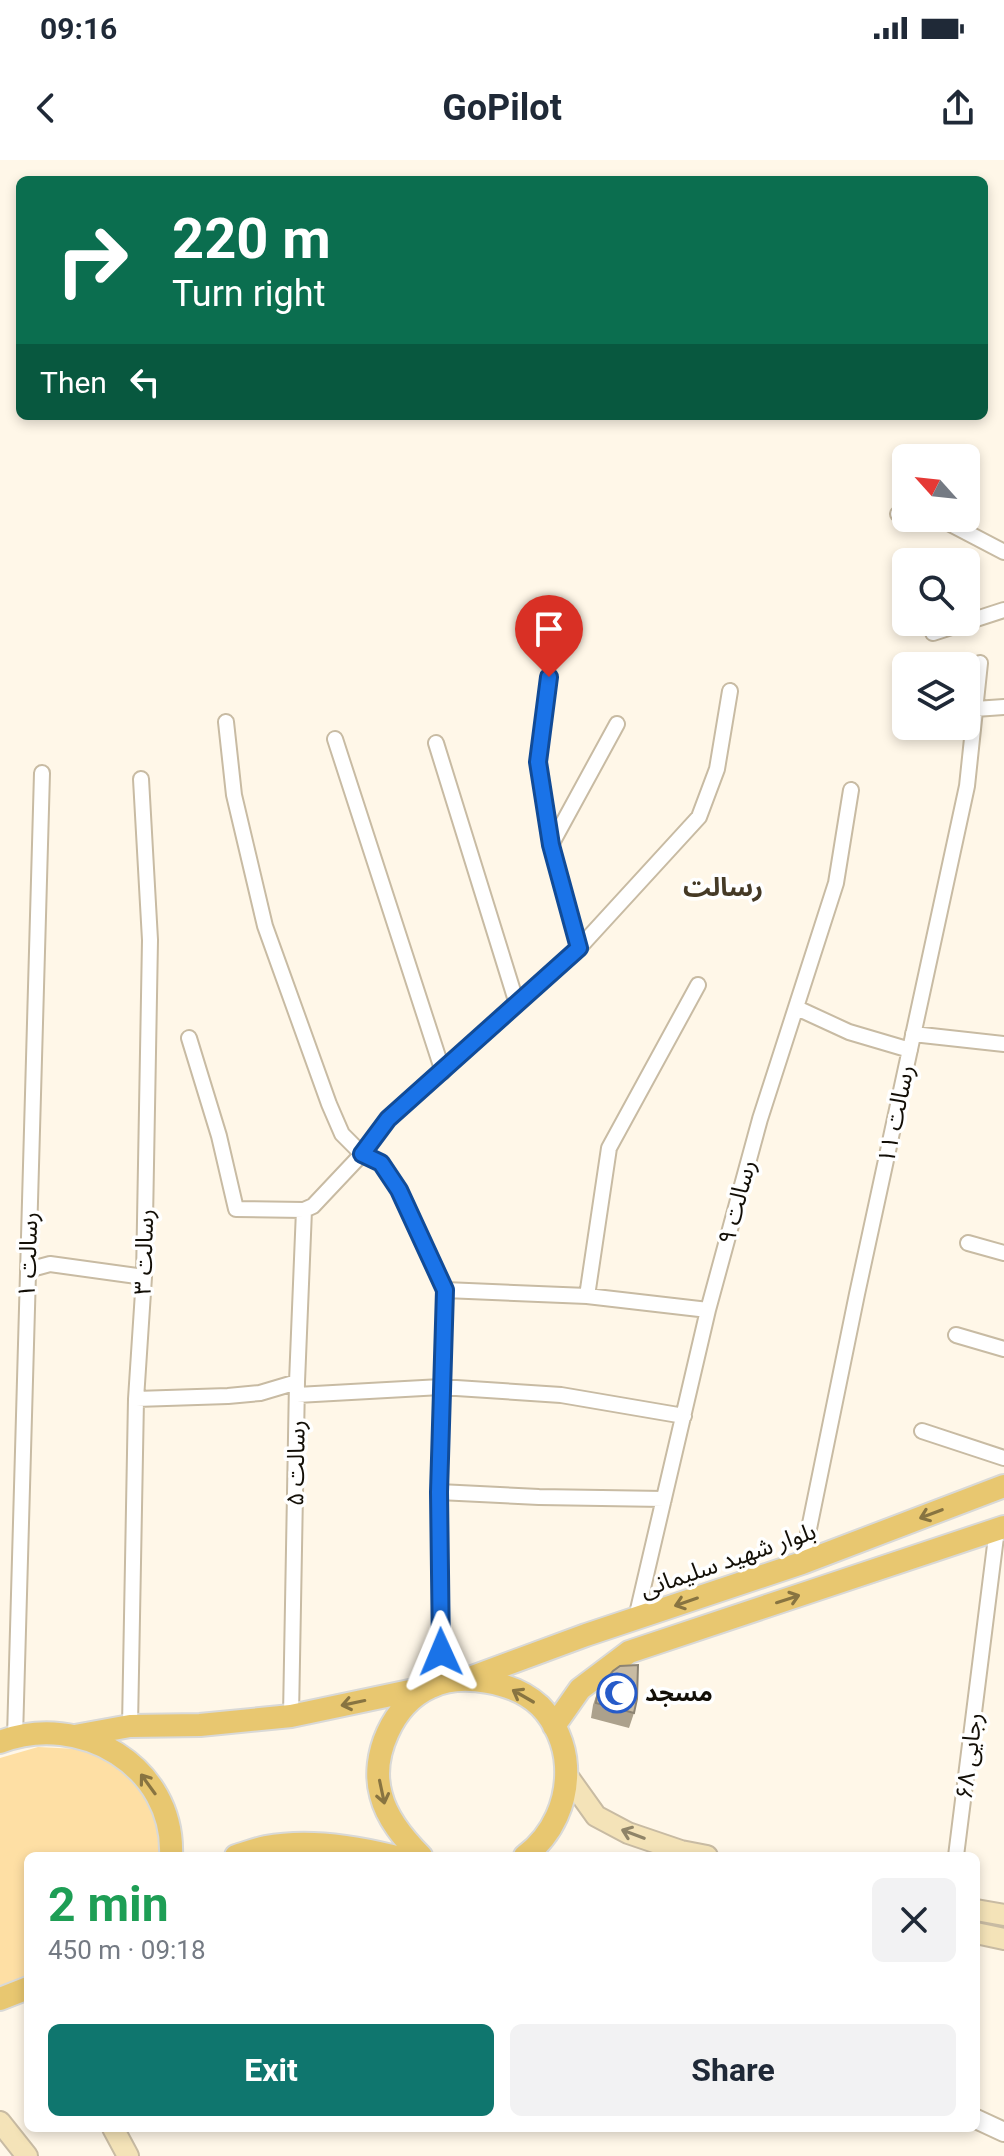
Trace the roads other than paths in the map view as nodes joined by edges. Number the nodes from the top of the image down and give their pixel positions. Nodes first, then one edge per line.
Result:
1 (966, 532) edge
2 (1004, 552) edge
3 (1004, 610) edge
4 (980, 618) edge
5 (549, 677) dead end
6 (730, 691) dead end
7 (1004, 707) edge
8 (980, 709) edge
9 (226, 722) dead end
10 (617, 724) dead end
11 (335, 739) dead end
12 (972, 740) edge
13 (436, 743) dead end
14 (42, 773) dead end
15 (141, 779) dead end
16 (851, 790) dead end
17 (551, 845) junction
18 (579, 948) junction
19 (698, 985) dead end
20 (517, 1004) junction
21 (797, 1008) junction
22 (913, 1034) junction
23 (189, 1038) dead end
24 (1004, 1044) edge
25 (910, 1050) junction
26 (443, 1072) junction
27 (362, 1154) junction
28 (304, 1210) junction
29 (968, 1243) dead end
30 (1004, 1253) edge
31 (28, 1270) junction
32 (144, 1277) junction
33 (445, 1290) junction
34 (587, 1296) junction
35 (708, 1310) junction
36 (956, 1335) dead end
37 (1004, 1349) edge
38 (441, 1387) junction
39 (297, 1389) junction
40 (136, 1399) junction
41 (684, 1416) junction
42 (922, 1431) dead end
43 (1004, 1458) edge
44 (1004, 1486) edge
45 (439, 1492) junction
46 (664, 1499) junction
47 (1001, 1528) edge
48 (802, 1563) junction
49 (636, 1618) junction
50 (467, 1679) junction
51 (435, 1685) junction
52 (0, 1707) edge
53 (15, 1710) junction
54 (291, 1716) junction
55 (130, 1726) junction
56 (554, 1726) junction
57 (75, 1736) junction
58 (7, 1740) edge
59 (566, 1774) junction
60 (171, 1852) edge
61 (249, 1852) edge
62 (376, 1852) edge
63 (418, 1852) edge
64 (531, 1852) edge
65 (686, 1852) edge
66 (956, 1852) edge
67 (980, 1911) edge
68 (1004, 1915) edge
69 (980, 1934) edge
70 (1004, 1939) edge
71 (24, 1990) edge
72 (0, 1999) edge
73 (980, 2121) edge
74 (0, 2122) edge
75 (115, 2132) edge
76 (1004, 2132) edge
77 (27, 2156) edge
78 (128, 2156) edge

1 - 2 street
3 - 4 street
5 - 17 street
6 - 18 street
7 - 8 street
9 - 27 street
10 - 17 street
11 - 26 street
12 - 22 street, رسالت ۱۱
13 - 20 street
14 - 31 street, رسالت ۱
15 - 32 street, رسالت ۳
16 - 21 street, رسالت ۹
17 - 18 street
18 - 20 street
19 - 34 street
20 - 26 street
21 - 25 street
21 - 35 street, رسالت ۹
22 - 24 street
22 - 25 street, رسالت ۱۱
23 - 28 street
25 - 48 street, رسالت ۱۱
26 - 27 street
27 - 28 street
27 - 33 street
28 - 39 street, رسالت ۵
29 - 30 street
31 - 32 street
31 - 53 street, رسالت ۱
32 - 40 street, رسالت ۳
33 - 34 street
33 - 38 street
34 - 35 street
35 - 41 street, رسالت ۹
36 - 37 street
38 - 39 street
38 - 41 street
38 - 45 street
39 - 40 street
39 - 54 street, رسالت ۵
40 - 55 street, رسالت ۳
41 - 46 street, رسالت ۹
42 - 43 street
44 -> 48 main road, بلوار شهید سلیمانی
45 - 46 street
45 - 51 street
46 - 49 street, رسالت ۹
56 -> 47 main road
47 - 66 street, رجایی ۶۸
48 -> 49 main road, بلوار شهید سلیمانی
49 - 50 main road, بلوار شهید سلیمانی
50 - 51 main road
56 -> 50 main road
51 -> 54 main road
51 -> 63 main road
52 - 53 street
53 - 58 street, رسالت ۱
54 - 55 main road
55 - 57 main road
56 - 59 main road
57 - 58 main road
60 -> 57 main road
59 - 64 main road
65 -> 59 main road
61 - 62 main road
67 - 68 main road
69 - 70 main road
71 - 72 main road
73 - 76 street
74 - 77 main road
75 - 78 main road

